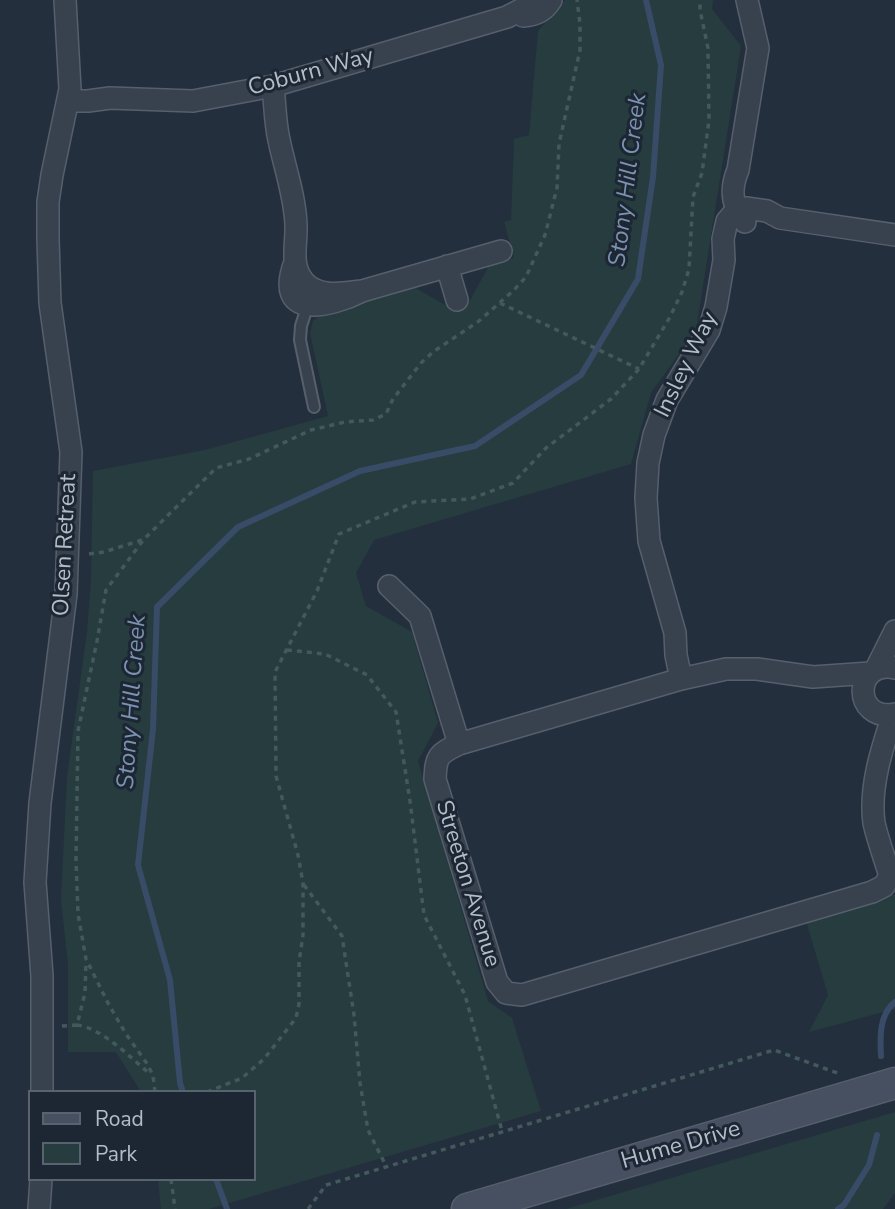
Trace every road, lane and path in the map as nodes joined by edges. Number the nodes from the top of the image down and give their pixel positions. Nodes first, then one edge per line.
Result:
1 (65, 0) edge
2 (534, 0) edge
3 (551, 0) edge
4 (577, 0) edge
5 (700, 0) edge
6 (747, 0) edge
7 (507, 17) junction
8 (265, 87) junction
9 (69, 95) junction
10 (743, 214) junction
11 (895, 236) edge
12 (501, 251) dead end
13 (447, 266) junction
14 (310, 298) junction
15 (457, 300) dead end
16 (500, 303) junction
17 (639, 369) junction
18 (314, 407) dead end
19 (144, 539) junction
20 (68, 557) junction
21 (389, 586) dead end
22 (895, 631) edge
23 (286, 650) junction
24 (881, 670) edge
25 (813, 677) junction
26 (687, 678) junction
27 (868, 705) junction
28 (894, 715) edge
29 (459, 744) junction
30 (880, 754) junction
31 (303, 883) junction
32 (86, 959) junction
33 (77, 1025) junction
34 (43, 1028) junction
35 (153, 1076) junction
36 (848, 1077) dead end
37 (895, 1083) edge
38 (42, 1090) edge
39 (155, 1090) edge
40 (212, 1090) edge
41 (502, 1132) junction
42 (386, 1166) junction
43 (41, 1181) edge
44 (171, 1181) edge
45 (39, 1209) edge
46 (175, 1209) edge
47 (308, 1209) edge
48 (467, 1209) edge

1 - 9 street, Olsen Retreat
2 - 7 street, Coburn Way
3 - 7 street, Coburn Way
4 - 16 path
5 - 17 path
6 - 10 street
7 - 8 street, Coburn Way
8 - 9 street, Coburn Way
8 - 14 street
9 - 20 street, Olsen Retreat
10 - 11 street
10 - 26 street, Insley Way
12 - 13 street
13 - 14 street
13 - 15 street
14 - 18 lane
16 - 17 path
16 - 19 path
17 - 23 path
19 - 20 path
19 - 32 path
20 - 34 street, Olsen Retreat
21 - 29 street
22 - 24 street
23 - 31 path
23 - 41 path
24 - 25 street, Streeton Avenue
24 - 27 street
25 - 26 street, Streeton Avenue
25 - 27 street, Streeton Avenue
26 - 29 street, Streeton Avenue
27 - 28 street
27 - 30 street, Streeton Avenue
28 - 30 street, Streeton Avenue
29 - 30 street, Streeton Avenue
31 - 40 path
31 - 42 path
32 - 33 path
32 - 35 path
33 - 34 path
33 - 35 path
34 - 38 street, Olsen Retreat
35 - 39 path
36 - 41 path
37 - 48 street, Hume Drive
41 - 42 path
42 - 47 path
43 - 45 street
44 - 46 path

